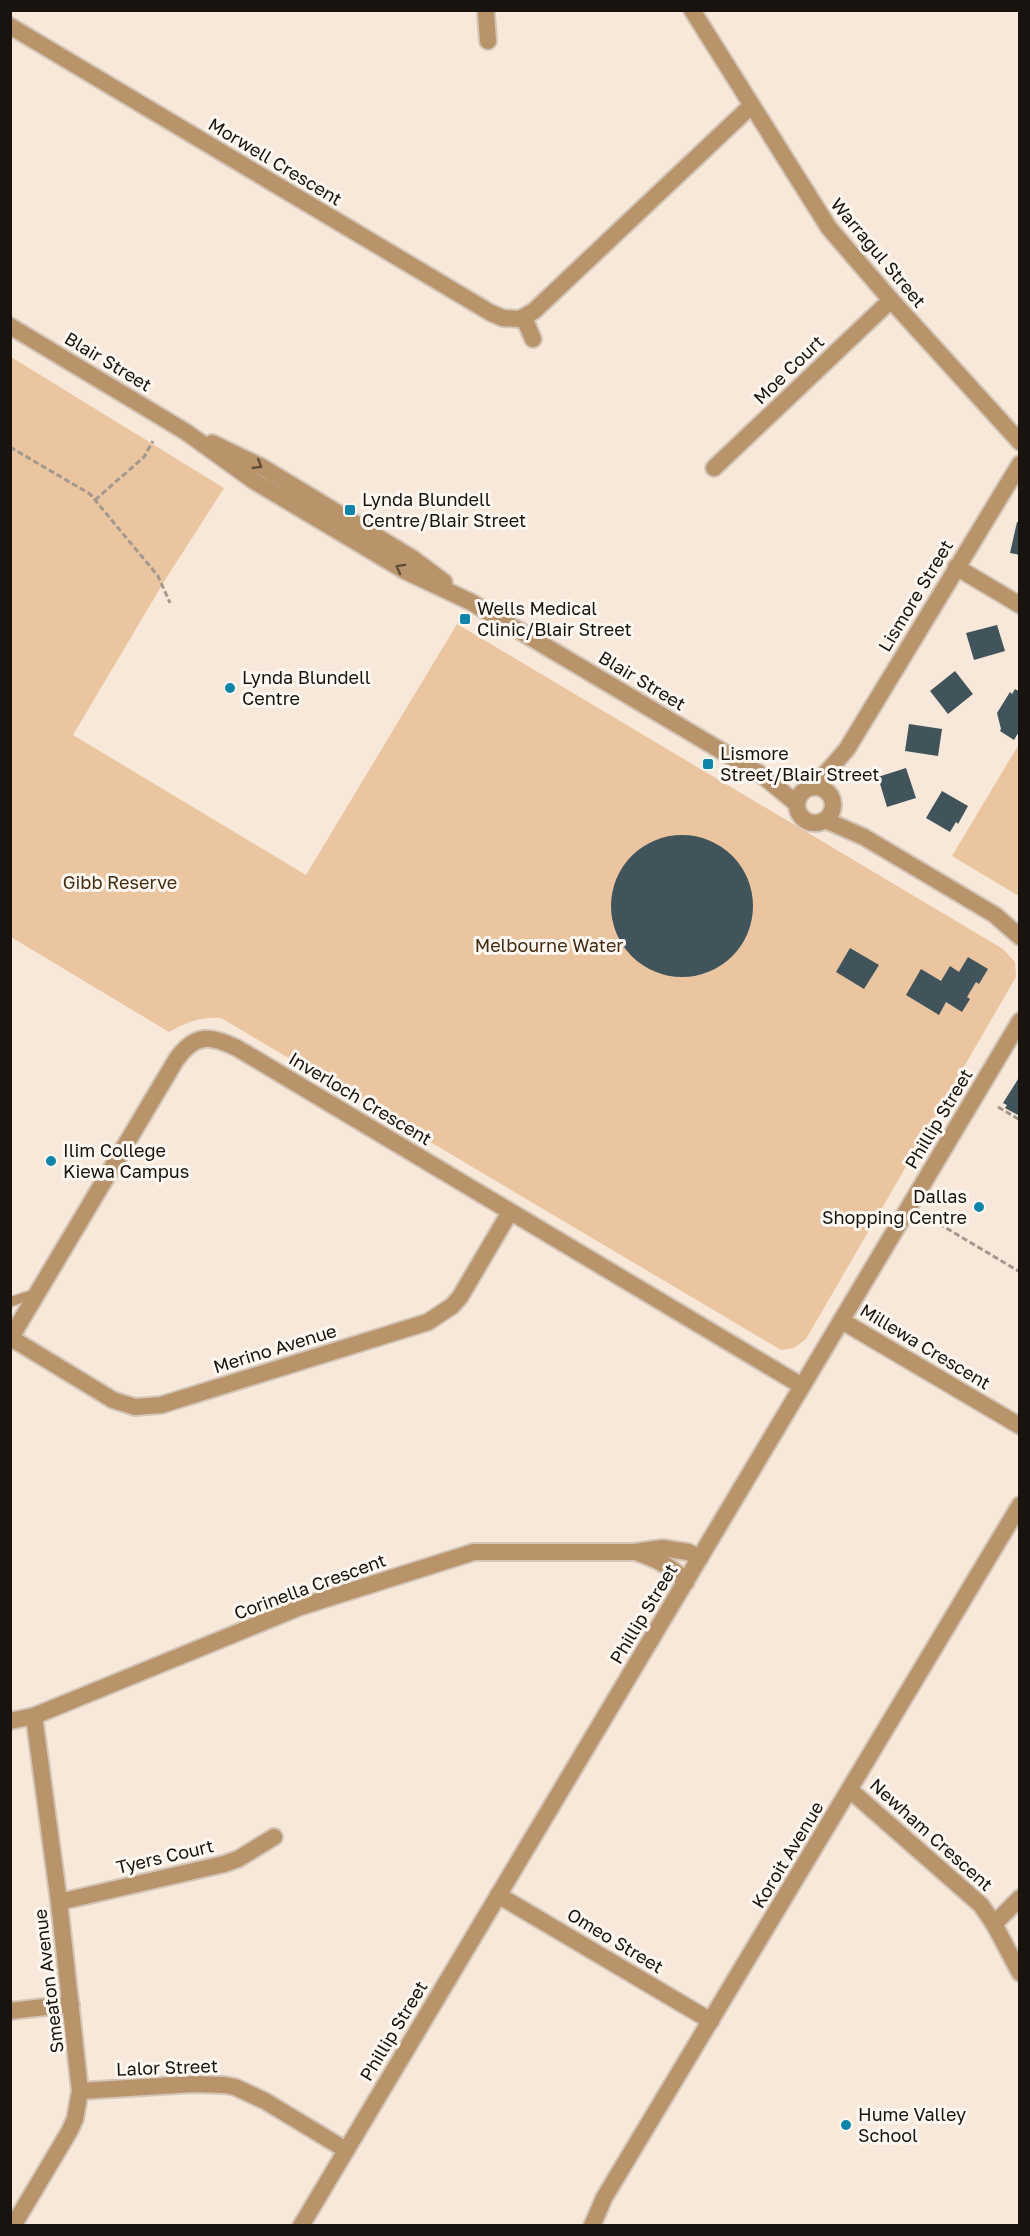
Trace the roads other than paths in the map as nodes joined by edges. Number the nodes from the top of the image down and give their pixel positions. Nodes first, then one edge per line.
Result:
1 (692, 10) edge
2 (488, 11) edge
3 (10, 26) edge
4 (488, 41) dead end
5 (751, 106) junction
6 (891, 300) junction
7 (524, 318) junction
8 (10, 326) edge
9 (533, 339) dead end
10 (1020, 442) edge
11 (1020, 464) edge
12 (714, 468) dead end
13 (956, 567) junction
14 (1020, 605) edge
15 (848, 749) junction
16 (762, 775) junction
17 (811, 788) junction
18 (832, 800) junction
19 (797, 804) junction
20 (825, 820) junction
21 (864, 837) junction
22 (995, 915) junction
23 (1020, 924) edge
24 (1020, 937) edge
25 (1020, 1022) edge
26 (510, 1212) junction
27 (38, 1292) junction
28 (10, 1302) edge
29 (842, 1321) junction
30 (11, 1339) edge
31 (802, 1386) junction
32 (1020, 1426) edge
33 (1020, 1505) edge
34 (635, 1552) junction
35 (700, 1558) junction
36 (686, 1582) junction
37 (34, 1716) junction
38 (10, 1721) edge
39 (850, 1790) junction
40 (274, 1837) dead end
41 (498, 1895) junction
42 (1020, 1898) edge
43 (59, 1902) junction
44 (993, 1924) junction
45 (1020, 1973) edge
46 (71, 2004) junction
47 (10, 2011) edge
48 (711, 2021) junction
49 (80, 2091) junction
50 (346, 2150) junction
51 (13, 2226) edge
52 (301, 2226) edge
53 (592, 2226) edge

1 - 5 street, Warragul Street
2 - 4 street
3 - 7 street, Morwell Crescent
5 - 6 street, Warragul Street
5 - 7 street
6 - 10 street, Warragul Street
6 - 12 street, Moe Court
7 - 9 street
8 - 16 street, Blair Street
11 - 13 street, Lismore Street
13 - 14 street
13 - 15 street, Lismore Street
15 - 17 street, Lismore Street
15 - 18 street, Lismore Street
16 - 17 street, Blair Street
16 - 19 street, Blair Street
17 - 18 street
17 - 19 street
18 - 20 street
18 - 21 street
19 - 20 street
20 - 21 street
21 - 22 street
22 - 23 street
22 - 24 street
25 - 29 street, Phillip Street
26 - 27 street, Inverloch Crescent
26 - 30 street, Merino Avenue
26 - 31 street, Inverloch Crescent
27 - 28 lane
27 - 30 street, Inverloch Crescent
29 - 31 street, Phillip Street
29 - 32 street, Millewa Crescent
31 - 35 street, Phillip Street
33 - 39 street, Koroit Avenue
34 - 35 street, Corinella Crescent
34 - 36 street, Corinella Crescent
34 - 37 street, Corinella Crescent
35 - 36 street, Phillip Street
36 - 41 street, Phillip Street
37 - 38 street, Corinella Crescent
37 - 43 street, Smeaton Avenue
39 - 44 street, Newham Crescent
39 - 48 street, Koroit Avenue
40 - 43 street, Tyers Court
41 - 48 street, Omeo Street
41 - 50 street, Phillip Street
42 - 44 street
43 - 46 street, Smeaton Avenue
44 - 45 street, Newham Crescent
46 - 47 street
46 - 49 street, Smeaton Avenue
48 - 53 street, Koroit Avenue
49 - 50 street, Lalor Street
49 - 51 street, Smeaton Avenue
50 - 52 street, Phillip Street

